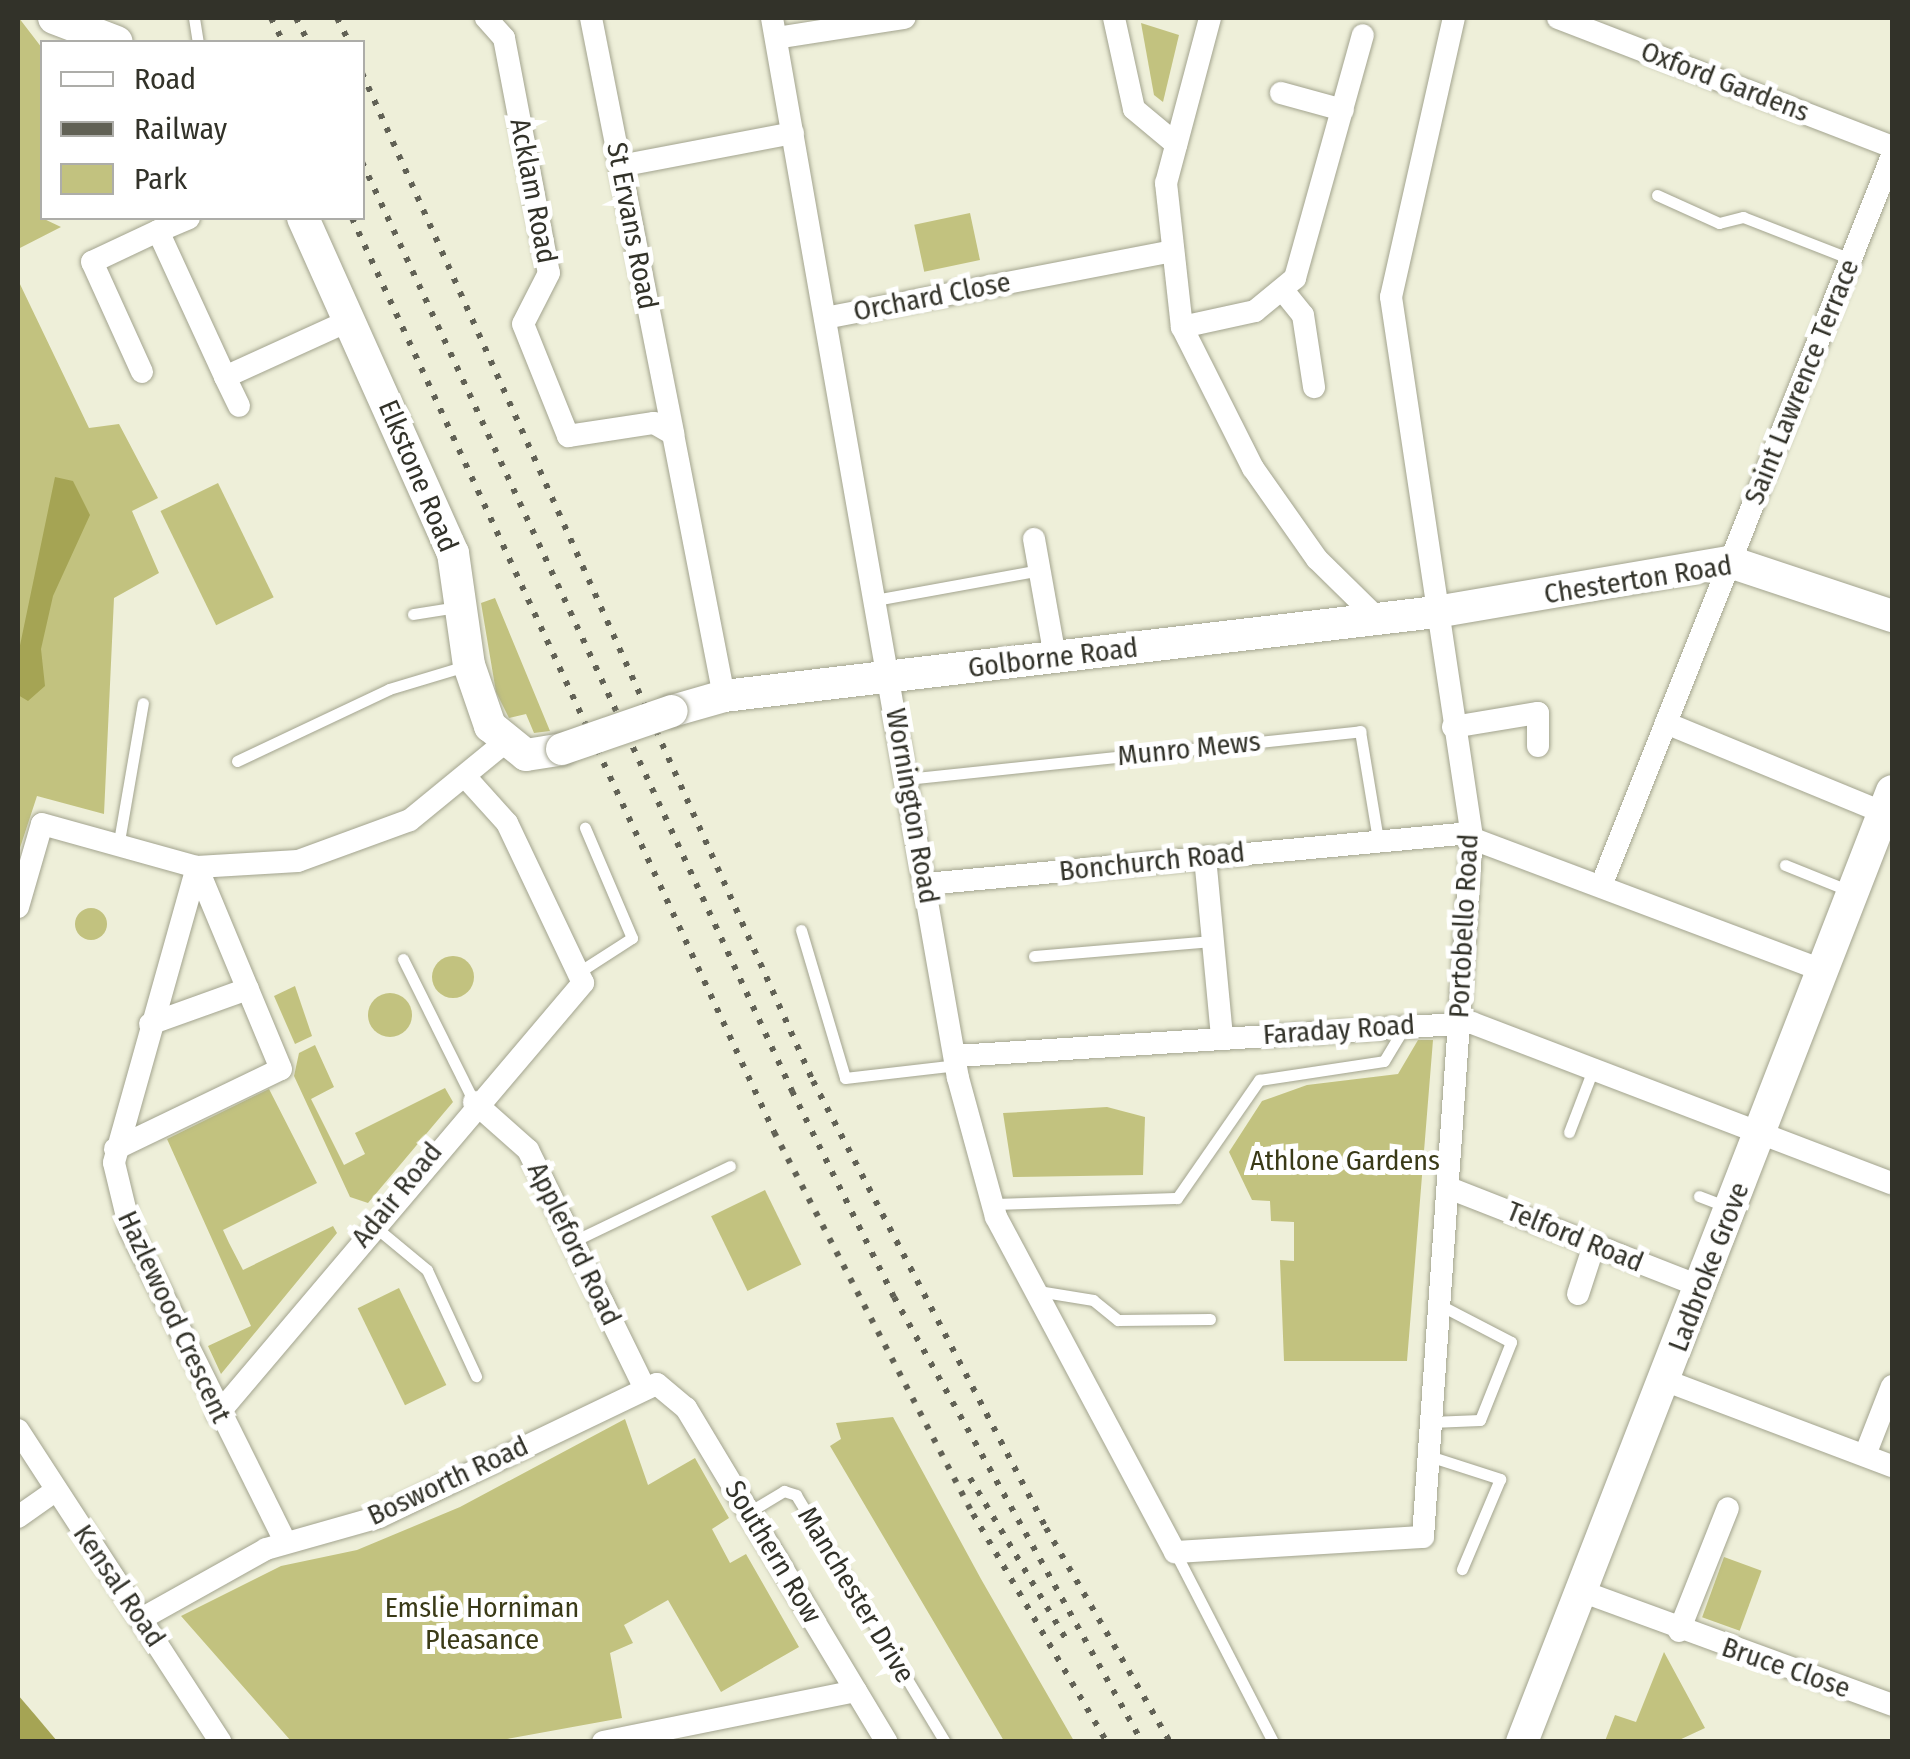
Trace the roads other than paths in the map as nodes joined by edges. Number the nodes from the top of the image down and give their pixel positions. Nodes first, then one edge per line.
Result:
1 (54, 18) edge
2 (486, 18) edge
3 (591, 18) edge
4 (904, 18) edge
5 (1114, 18) edge
6 (1210, 18) edge
7 (1454, 18) edge
8 (1558, 18) edge
9 (774, 28) edge
10 (1363, 34) dead end
11 (112, 40) edge
12 (1281, 93) dead end
13 (1343, 110) junction
14 (793, 132) junction
15 (1176, 144) junction
16 (1892, 147) edge
17 (1892, 156) edge
18 (620, 166) junction
19 (1657, 195) dead end
20 (184, 220) edge
21 (304, 220) edge
22 (158, 232) junction
23 (1168, 252) junction
24 (1851, 258) junction
25 (1285, 293) junction
26 (826, 318) junction
27 (350, 320) junction
28 (1182, 327) junction
29 (142, 372) dead end
30 (225, 377) junction
31 (1314, 387) dead end
32 (239, 406) dead end
33 (669, 430) junction
34 (1034, 539) dead end
35 (1730, 562) junction
36 (1040, 570) junction
37 (875, 600) junction
38 (462, 607) junction
39 (1436, 612) junction
40 (412, 614) dead end
41 (1892, 616) edge
42 (1387, 618) junction
43 (1055, 657) junction
44 (469, 665) junction
45 (889, 677) junction
46 (724, 696) junction
47 (143, 703) dead end
48 (1666, 723) junction
49 (1453, 727) junction
50 (504, 743) junction
51 (1538, 746) dead end
52 (237, 761) dead end
53 (907, 778) junction
54 (468, 780) junction
55 (1890, 807) edge
56 (586, 828) dead end
57 (1472, 837) junction
58 (1378, 840) junction
59 (118, 846) junction
60 (1205, 857) junction
61 (1784, 865) dead end
62 (197, 867) junction
63 (926, 884) junction
64 (1600, 886) junction
65 (1854, 892) junction
66 (199, 894) junction
67 (18, 907) edge
68 (802, 930) dead end
69 (1212, 941) junction
70 (1034, 956) dead end
71 (403, 959) dead end
72 (1825, 972) junction
73 (581, 978) junction
74 (248, 989) junction
75 (1460, 1021) junction
76 (150, 1024) junction
77 (1405, 1025) junction
78 (1222, 1038) junction
79 (956, 1060) junction
80 (1594, 1067) junction
81 (474, 1102) junction
82 (1569, 1132) dead end
83 (1761, 1134) junction
84 (115, 1149) junction
85 (730, 1166) dead end
86 (1892, 1184) edge
87 (1450, 1188) junction
88 (1699, 1196) dead end
89 (992, 1204) junction
90 (1732, 1209) junction
91 (372, 1225) junction
92 (574, 1240) junction
93 (1594, 1245) junction
94 (1701, 1287) junction
95 (1038, 1292) junction
96 (1578, 1294) dead end
97 (1440, 1305) junction
98 (1210, 1319) dead end
99 (476, 1376) dead end
100 (1664, 1380) junction
101 (644, 1385) junction
102 (1892, 1386) edge
103 (218, 1414) junction
104 (1431, 1422) junction
105 (18, 1430) edge
106 (1865, 1455) junction
107 (1429, 1456) junction
108 (1892, 1466) edge
109 (55, 1491) junction
110 (1728, 1508) dead end
111 (748, 1512) junction
112 (18, 1517) edge
113 (285, 1541) junction
114 (1175, 1552) junction
115 (1462, 1568) dead end
116 (1581, 1591) junction
117 (141, 1619) junction
118 (1679, 1630) junction
119 (856, 1691) junction
120 (1892, 1705) edge
121 (221, 1742) edge
122 (603, 1742) edge
123 (887, 1742) edge
124 (945, 1742) edge
125 (1273, 1742) edge
126 (1522, 1742) edge

1 - 11 street
2 - 33 street, Acklam Road
3 - 18 street, St Ervans Road
4 - 9 street
5 - 15 street
6 - 15 street
7 - 39 street, Portobello Road
8 - 16 street, Oxford Gardens
9 - 14 street, Wornington Road
10 - 13 street
12 - 13 street
13 - 25 street
14 - 18 street
14 - 26 street, Wornington Road
15 - 23 street
17 - 24 street, Saint Lawrence Terrace
18 - 33 street, St Ervans Road
19 - 24 lane
20 - 22 street
21 - 27 street, Elkstone Road
22 - 29 street
22 - 30 street
23 - 26 street, Orchard Close
23 - 28 street
24 - 35 street, Saint Lawrence Terrace
25 - 28 street
25 - 31 street
26 - 37 street, Wornington Road
27 - 30 street
27 - 38 street, Elkstone Road
28 - 42 street
30 - 32 street
33 - 46 street, St Ervans Road
34 - 36 street
35 - 39 street, Chesterton Road
35 - 41 street, Chesterton Road
35 - 48 street, Saint Lawrence Terrace
36 - 37 lane
36 - 43 street
37 - 45 street, Wornington Road
38 - 40 lane
38 - 44 street, Elkstone Road
39 - 42 street, Golborne Road
39 - 49 street, Portobello Road
42 - 43 street, Golborne Road
43 - 45 street, Golborne Road
44 - 50 street, Elkstone Road
44 - 52 lane
45 - 46 street, Golborne Road
45 - 53 street, Wornington Road
46 - 50 street, Golborne Road, bridge
47 - 59 lane
48 - 55 street
48 - 64 street, Saint Lawrence Terrace
49 - 51 street
49 - 57 street, Portobello Road
50 - 54 street
53 - 58 lane, Munro Mews
53 - 63 street, Wornington Road
54 - 62 street
54 - 73 street
55 - 65 street, Ladbroke Grove
56 - 73 lane
57 - 58 street, Bonchurch Road
57 - 64 street
57 - 75 street, Portobello Road
58 - 60 street, Bonchurch Road
59 - 62 street
59 - 67 street
60 - 63 street, Bonchurch Road
60 - 69 street
61 - 65 lane
62 - 66 street
63 - 79 street, Wornington Road
64 - 72 street
65 - 72 street, Ladbroke Grove
66 - 74 street
66 - 76 street, Hazlewood Crescent
68 - 79 lane
69 - 70 lane
69 - 78 street
71 - 81 lane, Appleford Road
72 - 83 street, Ladbroke Grove
73 - 81 street, Adair Road
74 - 76 street
74 - 84 street
75 - 77 street, Faraday Road
75 - 80 street, Faraday Road
75 - 87 street, Portobello Road
76 - 84 street, Hazlewood Crescent
77 - 78 street, Faraday Road
77 - 89 lane
78 - 79 street, Faraday Road
79 - 89 street, Wornington Road
80 - 82 lane
80 - 83 street, Faraday Road
81 - 91 street, Adair Road
81 - 92 street, Appleford Road
83 - 86 street, Faraday Road
83 - 90 street, Ladbroke Grove
84 - 103 street, Hazlewood Crescent
85 - 92 lane
87 - 93 street, Telford Road
87 - 97 street, Portobello Road
88 - 90 lane
89 - 95 street, Wornington Road
90 - 94 street, Ladbroke Grove
91 - 99 lane
91 - 103 street, Adair Road
92 - 101 street, Appleford Road
93 - 94 street, Telford Road
93 - 96 street
94 - 100 street, Ladbroke Grove
95 - 98 lane
95 - 114 street, Wornington Road
97 - 104 street, Portobello Road
97 - 104 lane
100 - 106 street
100 - 116 street, Ladbroke Grove
101 - 111 street, Southern Row
101 - 113 street, Bosworth Road
102 - 106 street
103 - 113 street, Hazlewood Crescent
104 - 107 street, Portobello Road
105 - 109 street, Kensal Road
106 - 108 street
107 - 114 street, Portobello Road
107 - 115 lane
109 - 112 street
109 - 117 street, Kensal Road
110 - 118 street
111 - 119 street, Southern Row
111 - 124 lane, Manchester Drive
113 - 117 street, Bosworth Road
114 - 125 lane
116 - 118 street, Bruce Close
116 - 126 street, Ladbroke Grove
117 - 121 street, Kensal Road
118 - 120 street, Bruce Close
119 - 122 street
119 - 123 street, Southern Row

